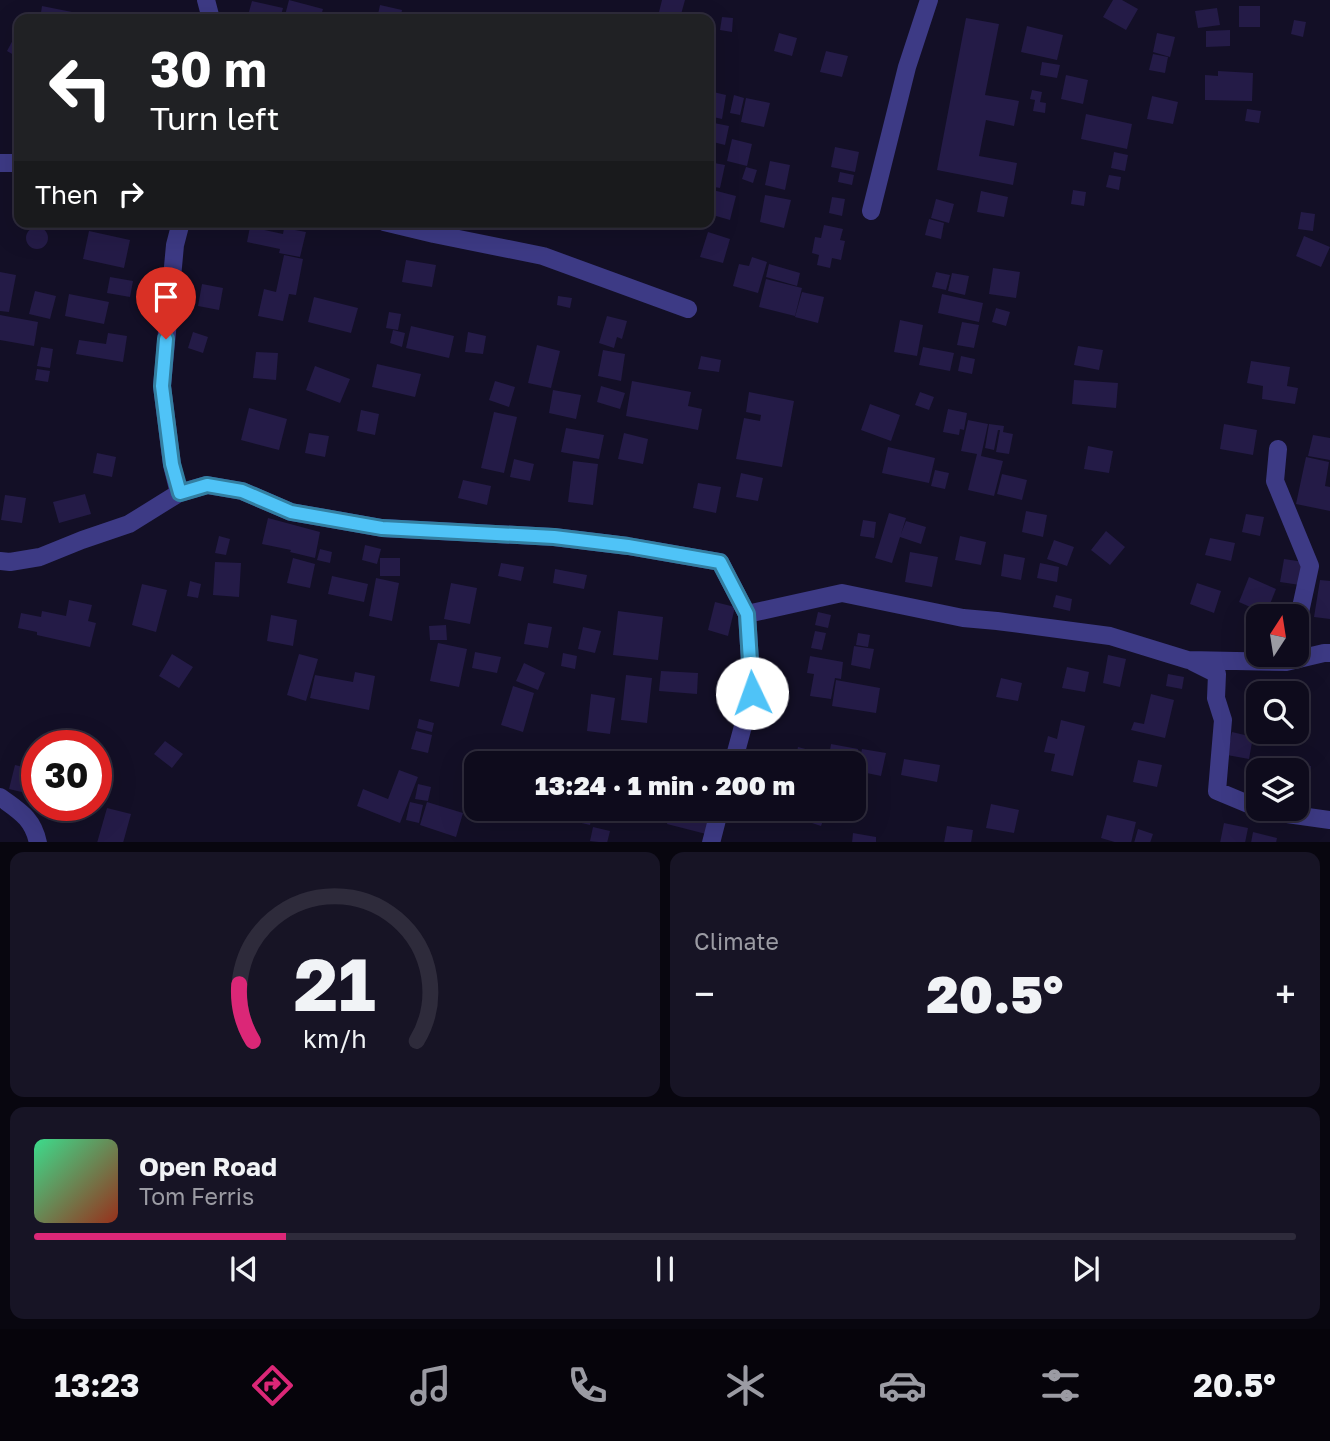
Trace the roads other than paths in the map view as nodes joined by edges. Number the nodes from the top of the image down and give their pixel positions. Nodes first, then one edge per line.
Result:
1 (929, 0) edge
2 (871, 211) dead end
3 (179, 228) edge
4 (409, 228) edge
5 (688, 309) dead end
6 (1278, 449) dead end
7 (180, 493) junction
8 (0, 561) edge
9 (1302, 604) edge
10 (747, 614) junction
11 (1330, 653) edge
12 (1309, 655) edge
13 (1246, 659) edge
14 (1188, 660) junction
15 (736, 751) edge
16 (0, 797) edge
17 (1330, 820) edge
18 (717, 821) edge
19 (38, 842) edge
20 (711, 842) edge

1 - 2 street
3 - 7 street
4 - 5 street
6 - 9 street
7 - 8 street
7 - 10 street
10 - 14 street
10 - 15 street
11 - 12 street
13 - 14 street
14 - 17 street
16 - 19 street
18 - 20 street

